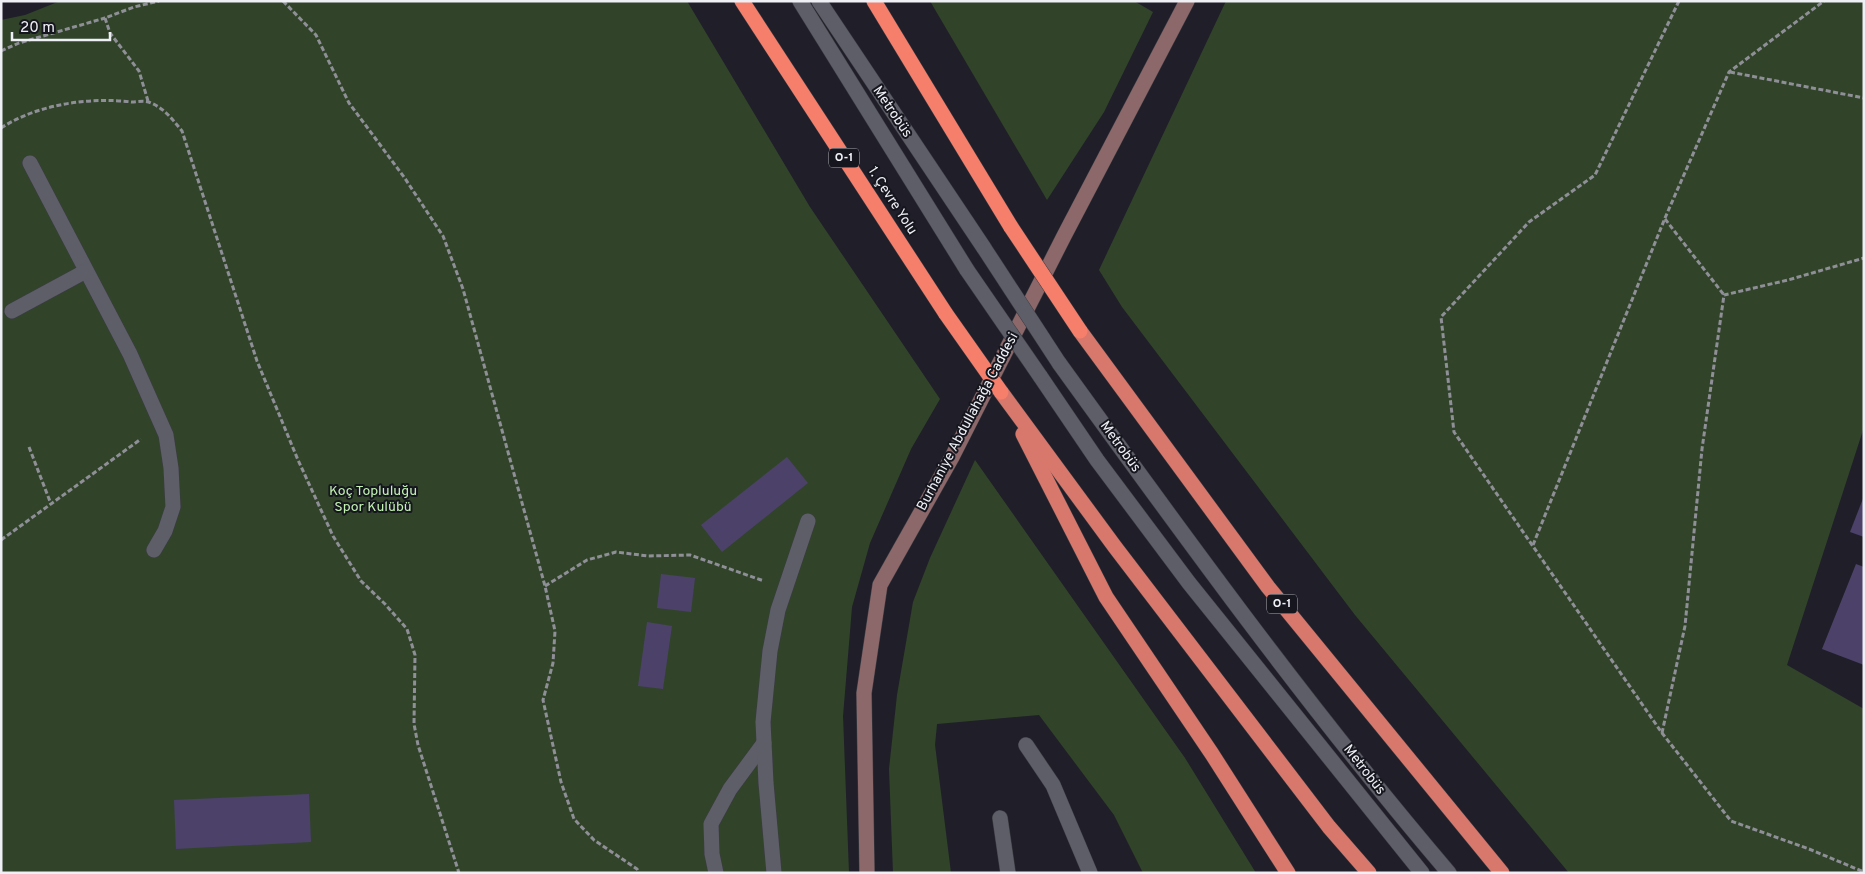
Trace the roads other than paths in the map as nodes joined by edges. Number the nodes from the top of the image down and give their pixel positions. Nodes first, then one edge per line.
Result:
1 (742, 1) edge
2 (800, 1) edge
3 (819, 1) edge
4 (874, 1) edge
5 (1187, 1) edge
6 (30, 163) dead end
7 (86, 272) junction
8 (12, 311) dead end
9 (1001, 392) junction
10 (808, 521) dead end
11 (154, 550) dead end
12 (764, 743) junction
13 (1026, 745) dead end
14 (1000, 818) dead end
15 (1501, 871) edge
16 (716, 873) edge
17 (774, 873) edge
18 (867, 873) edge
19 (1008, 873) edge
20 (1090, 873) edge
21 (1288, 873) edge
22 (1369, 873) edge
23 (1422, 873) edge
24 (1449, 873) edge

1 - 9 highway, 1. Çevre Yolu / O-1, bridge
2 - 23 lane, Metrobüs, bridge
3 - 24 lane, Metrobüs, bridge
4 - 15 highway, O-1, bridge
5 - 18 main road, Burhaniye Abdullahağa Caddesi
6 - 7 lane
7 - 8 lane
7 - 11 lane
9 - 21 highway
9 - 22 highway, O-1
10 - 12 lane
12 - 16 lane
12 - 17 lane
13 - 20 lane
14 - 19 lane

